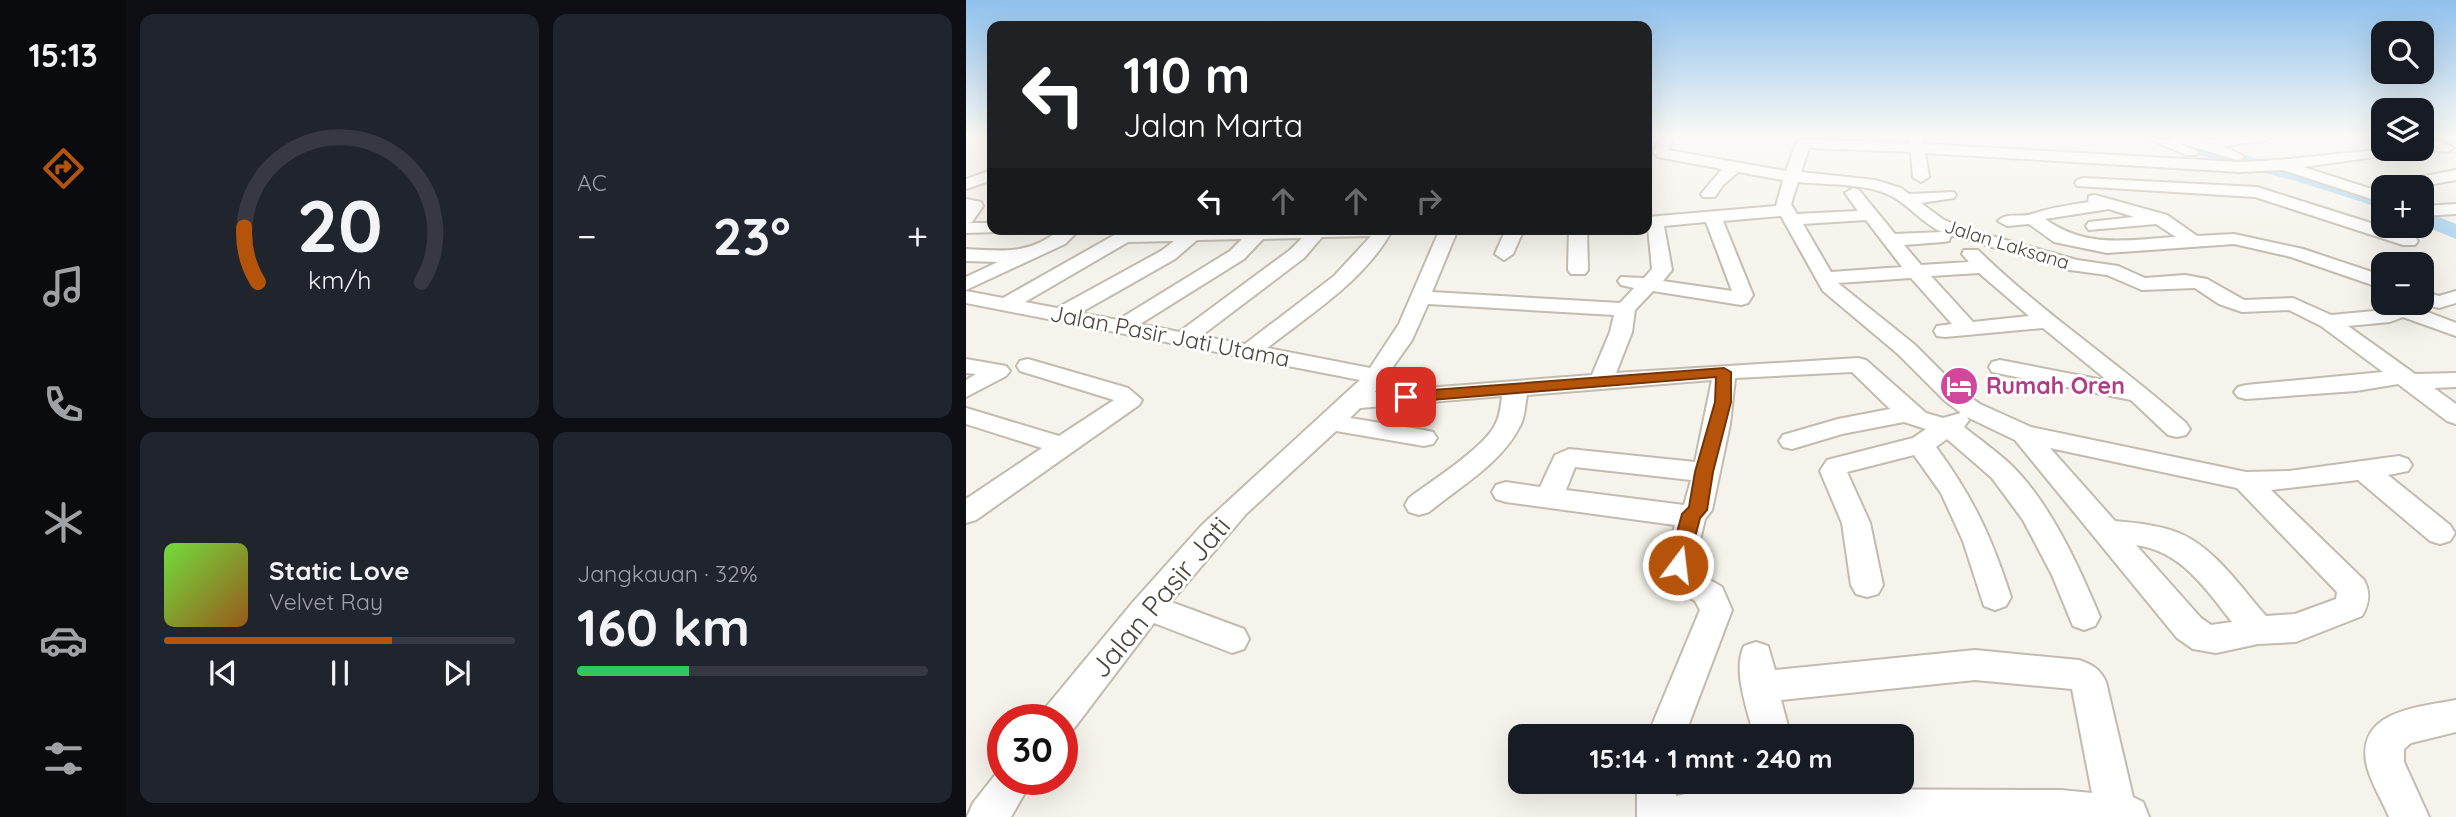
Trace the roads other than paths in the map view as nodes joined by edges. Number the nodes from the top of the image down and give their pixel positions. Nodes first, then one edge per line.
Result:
1 (1725, 175) edge
2 (1785, 175) edge
3 (2189, 175) edge
4 (2256, 175) edge
5 (2280, 175) edge
6 (2293, 175) edge
7 (2456, 175) edge
8 (1791, 176) junction
9 (2434, 179) edge
10 (987, 180) edge
11 (2083, 183) dead end
12 (2194, 188) junction
13 (2371, 192) edge
14 (1853, 193) dead end
15 (1709, 194) dead end
16 (972, 195) edge
17 (1948, 195) dead end
18 (1907, 199) junction
19 (2260, 199) junction
20 (2371, 205) edge
21 (2456, 209) edge
22 (2072, 210) junction
23 (2434, 210) edge
24 (1789, 215) junction
25 (1871, 215) junction
26 (2041, 215) dead end
27 (1713, 217) junction
28 (2161, 219) junction
29 (2007, 221) dead end
30 (1652, 222) edge
31 (2371, 225) edge
32 (987, 226) edge
33 (2095, 226) junction
34 (966, 228) edge
35 (1652, 230) edge
36 (1064, 235) edge
37 (1129, 235) edge
38 (1193, 235) edge
39 (1257, 235) edge
40 (1314, 235) edge
41 (1381, 235) edge
42 (1447, 235) edge
43 (1512, 235) edge
44 (1578, 235) edge
45 (1943, 237) dead end
46 (2404, 238) edge
47 (1891, 240) junction
48 (2193, 241) junction
49 (2409, 241) dead end
50 (2127, 247) junction
51 (1504, 254) dead end
52 (966, 255) edge
53 (1024, 257) junction
54 (1578, 270) dead end
55 (1915, 271) junction
56 (1824, 278) junction
57 (2371, 278) edge
58 (1628, 281) dead end
59 (1999, 282) junction
60 (966, 284) edge
61 (1648, 284) junction
62 (1929, 286) junction
63 (966, 297) edge
64 (1422, 298) junction
65 (1006, 305) junction
66 (1625, 309) junction
67 (1060, 315) junction
68 (2393, 315) edge
69 (2425, 315) edge
70 (2045, 321) junction
71 (2328, 323) junction
72 (1121, 327) junction
73 (1968, 328) junction
74 (2456, 330) edge
75 (1945, 331) dead end
76 (1183, 339) junction
77 (1249, 352) junction
78 (966, 366) edge
79 (1028, 366) dead end
80 (2000, 367) dead end
81 (1724, 372) junction
82 (1375, 376) junction
83 (2407, 379) junction
84 (2456, 380) edge
85 (1601, 382) junction
86 (1516, 389) junction
87 (966, 390) edge
88 (2246, 392) dead end
89 (2139, 394) junction
90 (1352, 401) junction
91 (1971, 409) junction
92 (1909, 414) junction
93 (2456, 415) edge
94 (966, 416) edge
95 (1328, 422) junction
96 (1948, 427) junction
97 (2177, 429) dead end
98 (2024, 434) junction
99 (1424, 438) dead end
100 (1792, 441) dead end
101 (1921, 445) junction
102 (1062, 446) junction
103 (2399, 465) dead end
104 (2363, 469) junction
105 (1704, 472) junction
106 (2246, 481) junction
107 (1506, 492) dead end
108 (1550, 497) junction
109 (1419, 505) dead end
110 (966, 513) edge
111 (1692, 514) junction
112 (2103, 530) junction
113 (2440, 533) dead end
114 (1867, 585) dead end
115 (1995, 597) dead end
116 (1149, 607) junction
117 (2084, 617) dead end
118 (2258, 630) junction
119 (1232, 639) dead end
120 (1071, 704) edge
121 (2456, 716) edge
122 (1669, 724) edge
123 (1770, 724) edge
124 (1656, 794) edge
125 (1003, 795) edge
126 (1783, 796) edge
127 (2122, 816) edge
128 (987, 817) edge
129 (1657, 817) edge
130 (1669, 817) edge
131 (2409, 817) edge

1 - 15 street
2 - 8 street, Jalan Laksana
3 - 12 street
4 - 19 street
5 - 20 street
6 - 13 street
7 - 9 street
8 - 18 street, Jalan Laksana
8 - 24 street
10 - 16 street
11 - 12 street
12 - 19 street
14 - 25 street
17 - 18 street
18 - 71 street, Jalan Laksana
19 - 31 street
21 - 23 street
22 - 26 street
22 - 28 street
22 - 33 street
24 - 25 street
24 - 27 street
24 - 56 street
25 - 47 street
27 - 30 street
27 - 61 street
28 - 33 street
28 - 48 street
29 - 50 street
32 - 34 street
33 - 50 street
35 - 61 street
36 - 53 street
37 - 65 street
38 - 67 street
39 - 72 street
40 - 76 street
41 - 77 street
42 - 64 street
43 - 51 street
44 - 54 street
45 - 47 street
46 - 49 street
47 - 55 street
48 - 50 street
48 - 57 street
52 - 53 street
53 - 60 street
55 - 56 street
55 - 59 street
55 - 62 street
56 - 91 street
58 - 61 street
59 - 62 street
59 - 70 street
61 - 66 street
62 - 73 street
63 - 65 street, Jalan Pasir Jati Utama
64 - 66 street
64 - 82 street
65 - 67 street, Jalan Pasir Jati Utama
66 - 85 street
67 - 72 street, Jalan Pasir Jati Utama
68 - 71 street
69 - 74 street
70 - 73 street
70 - 89 street
71 - 83 street
72 - 76 street, Jalan Pasir Jati Utama
73 - 75 street
76 - 77 street, Jalan Pasir Jati Utama
77 - 82 street, Jalan Pasir Jati Utama
78 - 87 street
79 - 102 street
80 - 89 street
81 - 85 street
81 - 92 street
81 - 105 street
82 - 90 street
83 - 84 street
83 - 88 street
83 - 93 street
85 - 86 street
86 - 90 street
86 - 109 street
89 - 97 street
90 - 95 street
91 - 96 street
91 - 98 street
92 - 96 street
92 - 100 street
94 - 102 street
95 - 99 street
95 - 116 street, Jalan Pasir Jati
96 - 101 street
96 - 117 street
98 - 106 street
98 - 112 street
101 - 114 street
101 - 115 street
102 - 110 street
103 - 104 street
104 - 106 street
104 - 113 street
105 - 108 street
105 - 111 street
106 - 118 street
107 - 108 street
108 - 111 street
111 - 122 street
112 - 118 street
112 - 118 street
116 - 119 street
116 - 120 street, Jalan Pasir Jati
121 - 131 street
123 - 127 street
124 - 129 street
125 - 128 street
126 - 127 street
126 - 130 street

